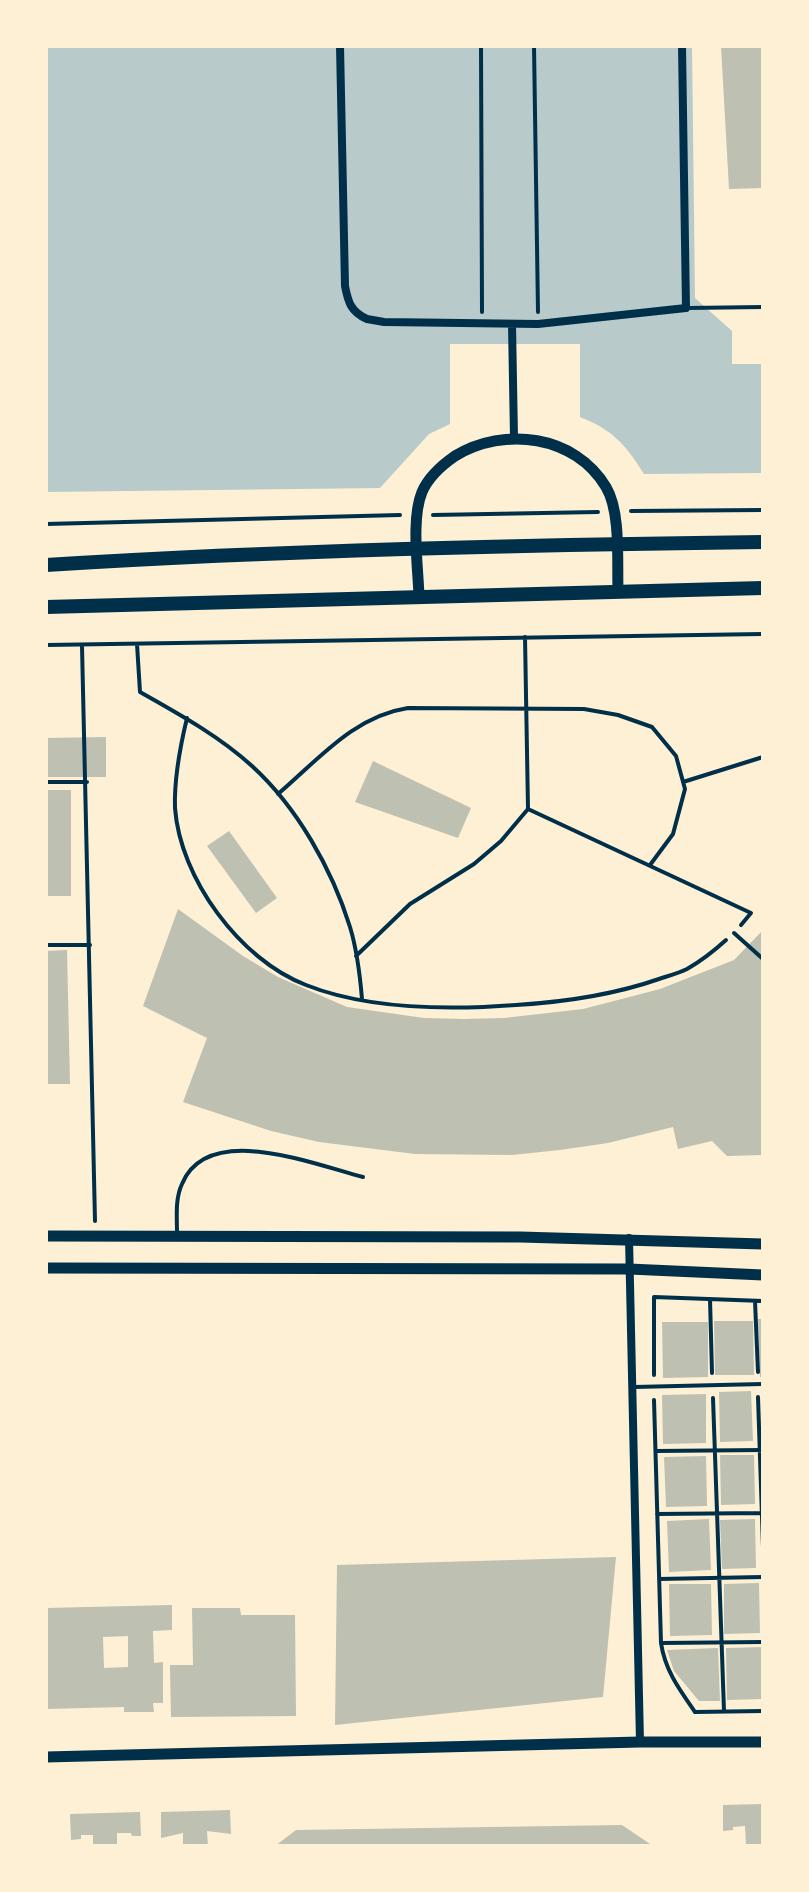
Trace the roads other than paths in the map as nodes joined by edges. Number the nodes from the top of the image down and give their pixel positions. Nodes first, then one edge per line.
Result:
1 (340, 46) edge
2 (682, 46) edge
3 (763, 307) edge
4 (686, 308) junction
5 (512, 324) junction
6 (514, 438) junction
7 (763, 542) edge
8 (616, 545) junction
9 (418, 548) junction
10 (46, 565) edge
11 (763, 588) edge
12 (618, 590) junction
13 (419, 596) junction
14 (46, 607) edge
15 (734, 933) road end
16 (763, 959) edge
17 (363, 1177) dead end
18 (177, 1235) junction
19 (46, 1236) edge
20 (629, 1238) junction
21 (763, 1244) edge
22 (46, 1268) edge
23 (629, 1269) junction
24 (763, 1275) edge
25 (760, 1384) edge
26 (632, 1387) junction
27 (640, 1742) junction
28 (763, 1742) edge
29 (46, 1757) edge

1 - 5 street
2 - 4 street
3 - 4 lane
4 - 5 street
5 - 6 street
6 - 8 street
6 - 9 street
7 - 8 main road
8 - 9 main road
8 - 12 street
9 - 10 main road
9 - 13 street
11 - 12 main road
12 - 13 main road
13 - 14 main road
15 - 16 lane
17 - 18 lane
18 - 19 street
18 - 20 street
20 - 21 street
20 - 23 street
22 - 23 street
23 - 24 street
23 - 26 street
25 - 26 lane
26 - 27 street
27 - 28 street
27 - 29 street

